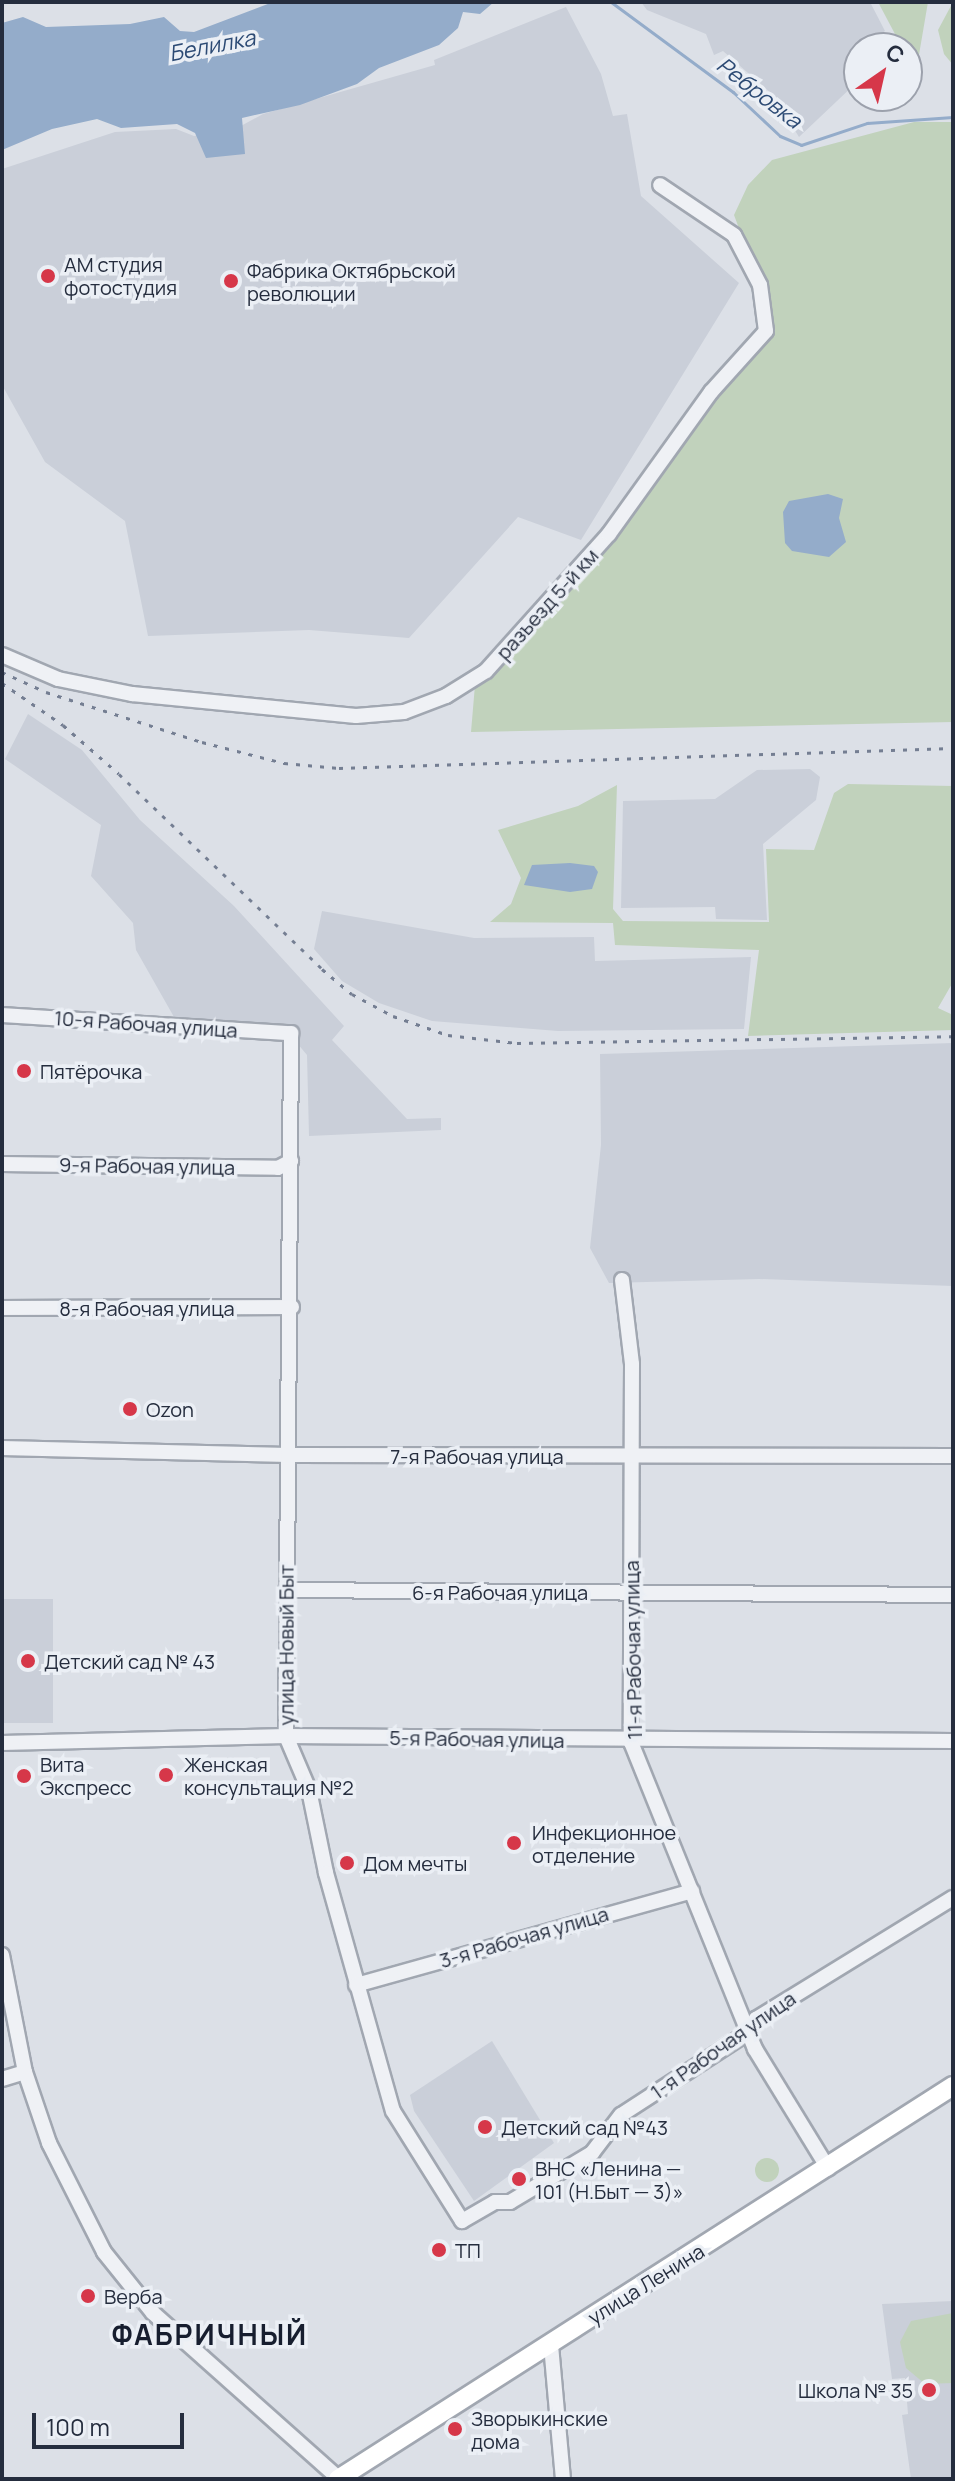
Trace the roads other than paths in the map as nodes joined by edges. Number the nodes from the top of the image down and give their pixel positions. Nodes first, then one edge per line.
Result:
1 (660, 185) dead end
2 (2, 655) edge
3 (2, 1015) edge
4 (291, 1033) joint
5 (291, 1161) junction
6 (2, 1164) edge
7 (622, 1280) dead end
8 (292, 1307) junction
9 (2, 1308) edge
10 (2, 1448) edge
11 (288, 1455) junction
12 (953, 1456) edge
13 (631, 1457) junction
14 (286, 1590) junction
15 (632, 1593) junction
16 (953, 1595) edge
17 (286, 1736) junction
18 (953, 1741) edge
19 (631, 1742) junction
20 (2, 1743) edge
21 (692, 1891) junction
22 (953, 1898) edge
23 (2, 1955) edge
24 (356, 1985) junction
25 (749, 2032) junction
26 (25, 2072) junction
27 (2, 2079) edge
28 (953, 2086) edge
29 (828, 2168) junction
30 (462, 2221) joint
31 (551, 2345) junction
32 (339, 2479) edge
33 (563, 2479) edge

1 - 2 street, разъезд 5-й км
3 - 4 street, 10-я Рабочая улица
4 - 5 street, улица Новый Быт
5 - 6 street, 9-я Рабочая улица
5 - 8 street, улица Новый Быт
7 - 13 street, 11-я Рабочая улица
8 - 9 street, 8-я Рабочая улица
8 - 11 street, улица Новый Быт
10 - 11 street, 7-я Рабочая улица
11 - 13 street, 7-я Рабочая улица
11 - 14 street, улица Новый Быт
12 - 13 street, 7-я Рабочая улица
13 - 15 street, 11-я Рабочая улица
14 - 15 street, 6-я Рабочая улица
14 - 17 street, улица Новый Быт
15 - 16 street, 6-я Рабочая улица
15 - 19 street, 11-я Рабочая улица
17 - 19 street, 5-я Рабочая улица
17 - 20 street, 5-я Рабочая улица
17 - 24 street, улица Новый Быт
18 - 19 street, 5-я Рабочая улица
19 - 21 street, 11-я Рабочая улица
21 - 24 street, 3-я Рабочая улица
21 - 25 street, 11-я Рабочая улица
22 - 25 street, 1-я Рабочая улица
23 - 26 street
24 - 30 street, улица Новый Быт
25 - 29 street, 11-я Рабочая улица
25 - 30 street, 1-я Рабочая улица
26 - 27 street
26 - 32 street
28 - 29 main road, улица Ленина
29 - 31 main road, улица Ленина
31 - 32 main road, улица Ленина
31 - 33 street

